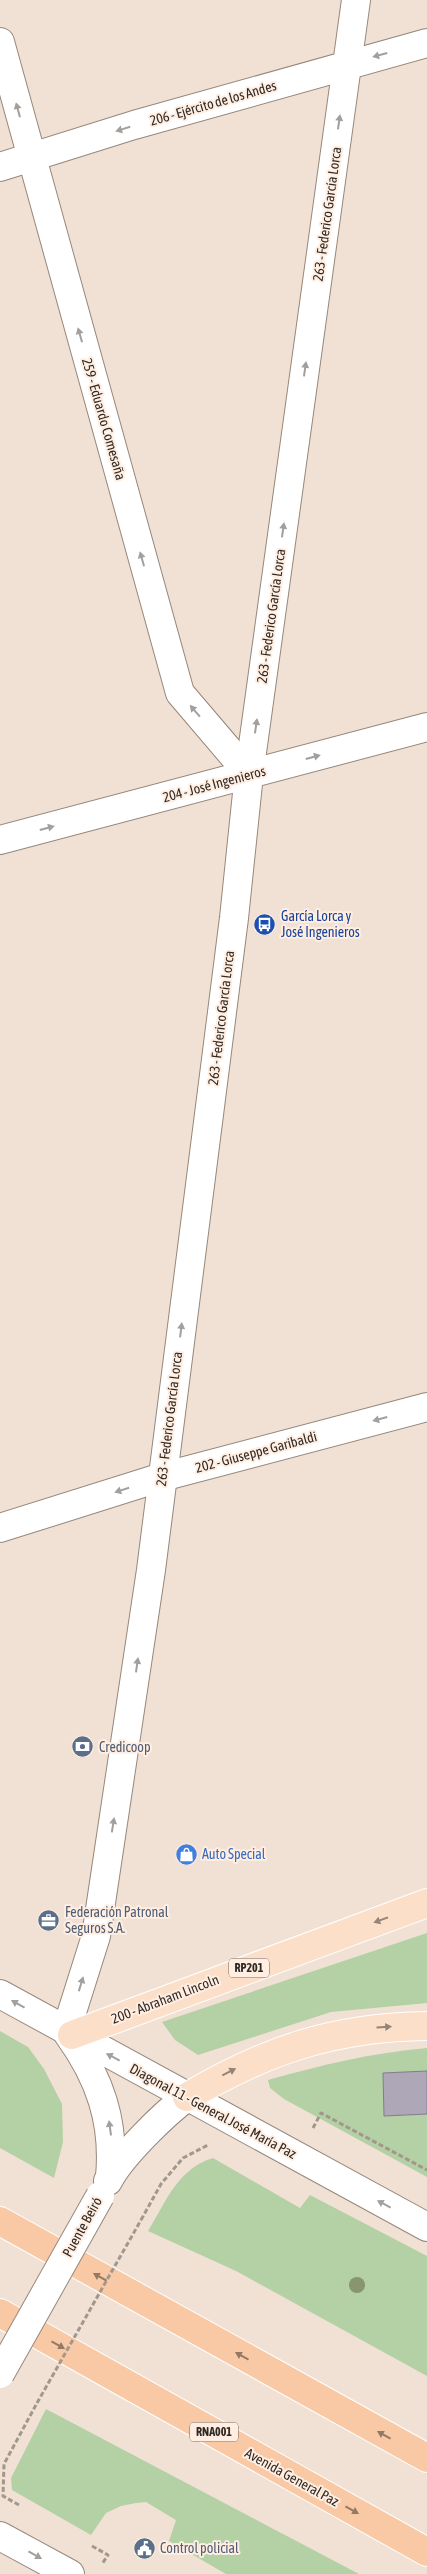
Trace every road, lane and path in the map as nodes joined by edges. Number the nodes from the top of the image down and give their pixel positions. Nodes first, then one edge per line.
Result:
1 (356, 0) edge
2 (0, 42) edge
3 (427, 43) edge
4 (348, 64) junction
5 (30, 157) junction
6 (0, 167) edge
7 (427, 727) edge
8 (249, 774) junction
9 (0, 840) edge
10 (427, 1407) edge
11 (162, 1477) junction
12 (0, 1528) edge
13 (427, 1903) edge
14 (0, 1994) edge
15 (427, 2026) edge
16 (69, 2033) junction
17 (187, 2096) junction
18 (105, 2186) junction
19 (141, 2220) dead end
20 (0, 2221) edge
21 (427, 2227) edge
22 (0, 2313) edge
23 (0, 2374) edge
24 (427, 2458) edge
25 (27, 2509) dead end
26 (0, 2536) edge
27 (84, 2541) dead end
28 (427, 2552) edge
29 (100, 2568) dead end
30 (70, 2574) edge

1 - 4 street, 263 - Federico García Lorca
5 -> 2 street, 259 - Eduardo Comesaña
3 -> 4 street, 206 - Ejército de los Andes
4 -> 5 street, 206 - Ejército de los Andes
8 -> 4 street, 263 - Federico García Lorca
5 - 6 street, 206 - Ejército de los Andes
8 -> 5 street, 259 - Eduardo Comesaña
8 -> 7 street, 204 - José Ingenieros
9 -> 8 street, 204 - José Ingenieros
11 -> 8 street, 263 - Federico García Lorca
10 -> 11 street, 202 - Giuseppe Garibaldi
11 -> 12 street, 202 - Giuseppe Garibaldi
16 -> 11 street, 263 - Federico García Lorca
13 -> 16 main road, 200 - Abraham Lincoln / RP201
16 -> 14 street, Diagonal 11 - General José María Paz
17 -> 15 main road
17 -> 16 street, Diagonal 11 - General José María Paz
18 -> 16 street
17 - 18 street, Puente Beiró
21 -> 17 street, Diagonal 11 - General José María Paz
18 - 23 street, Puente Beiró, bridge
19 - 25 path, bridge
24 -> 20 highway
22 -> 28 highway, Avenida General Paz / RNA001
26 -> 30 street
27 - 29 path

